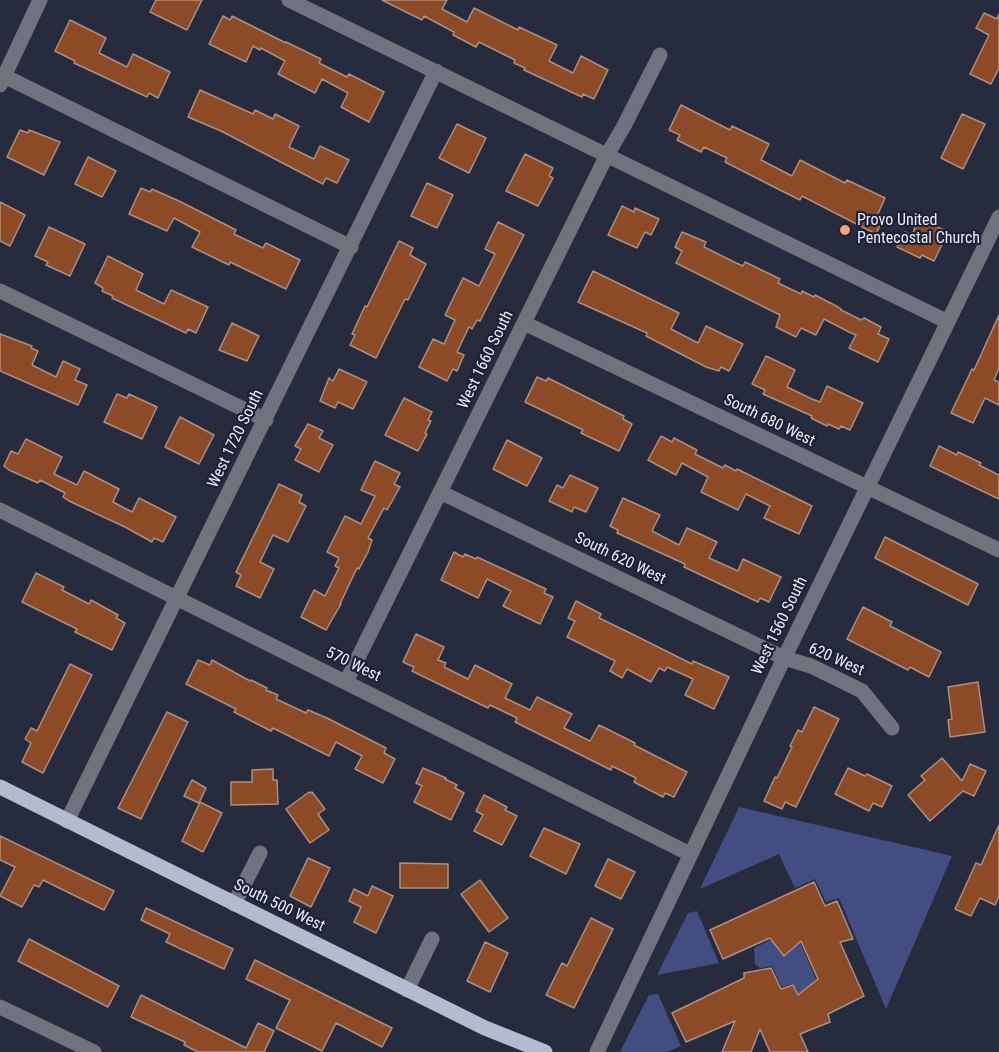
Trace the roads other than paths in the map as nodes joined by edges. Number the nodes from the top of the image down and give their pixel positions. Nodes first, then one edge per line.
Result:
1 (40, 0) edge
2 (289, 0) edge
3 (660, 55) dead end
4 (436, 71) junction
5 (2, 81) edge
6 (607, 155) junction
7 (999, 217) edge
8 (351, 247) junction
9 (0, 291) edge
10 (525, 322) junction
11 (948, 322) junction
12 (266, 420) junction
13 (867, 487) junction
14 (440, 492) junction
15 (0, 510) edge
16 (999, 550) edge
17 (177, 600) junction
18 (784, 657) junction
19 (346, 682) junction
20 (892, 728) dead end
21 (0, 787) edge
22 (67, 821) junction
23 (260, 853) dead end
24 (690, 854) junction
25 (234, 904) junction
26 (432, 939) dead end
27 (407, 990) junction
28 (0, 1007) edge
29 (94, 1052) edge
30 (545, 1052) edge
31 (597, 1052) edge

1 - 5 street
2 - 4 street
3 - 6 street, West 1660 South
4 - 6 street
4 - 8 street, West 1720 South
5 - 8 street
6 - 10 street, West 1660 South
6 - 11 street
7 - 11 street, West 1560 South
8 - 12 street, West 1720 South
9 - 12 street
10 - 13 street, South 680 West
10 - 14 street, West 1660 South
11 - 13 street, West 1560 South
12 - 17 street, West 1720 South
13 - 16 street, South 680 West
13 - 18 street, West 1560 South
14 - 18 street, South 620 West
14 - 19 street, West 1660 South
15 - 17 street, 570 West
17 - 19 street, 570 West
17 - 22 street, West 1720 South
18 - 20 street, 620 West
18 - 24 street, West 1560 South
19 - 24 street, 570 West
21 - 22 main road, South 500 West
22 - 25 main road, South 500 West
23 - 25 street
24 - 31 street, West 1560 South
25 - 27 main road, South 500 West
26 - 27 street
27 - 30 main road, South 500 West
28 - 29 street

